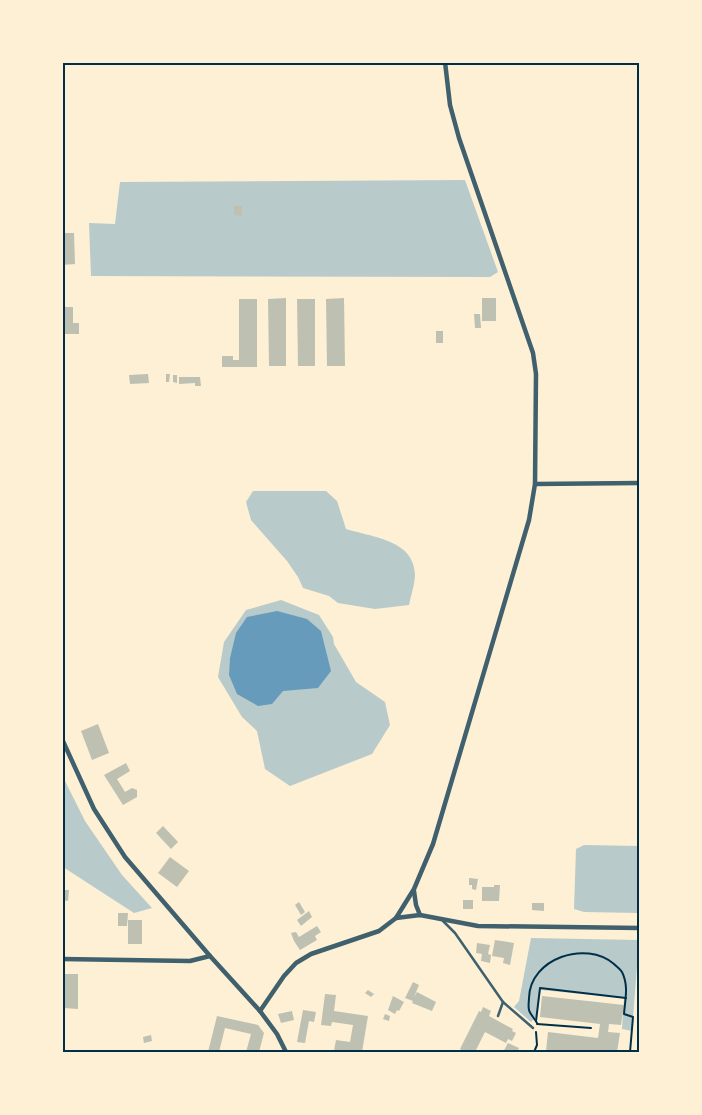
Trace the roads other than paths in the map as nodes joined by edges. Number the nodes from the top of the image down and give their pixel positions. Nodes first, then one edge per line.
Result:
1 (446, 62) edge
2 (640, 483) edge
3 (535, 484) junction
4 (62, 739) edge
5 (414, 889) junction
6 (420, 915) junction
7 (396, 918) junction
8 (442, 920) junction
9 (640, 928) edge
10 (210, 956) junction
11 (62, 959) edge
12 (503, 1002) junction
13 (260, 1011) junction
14 (498, 1016) dead end
15 (533, 1028) road end
16 (286, 1052) edge

1 - 3 street
2 - 3 street
3 - 5 street
4 - 10 street
5 - 6 street
5 - 7 street
6 - 7 street
6 - 8 street
7 - 13 street
8 - 9 street
8 - 12 lane
10 - 11 street
10 - 13 street
12 - 14 lane
12 - 15 lane
13 - 16 street

